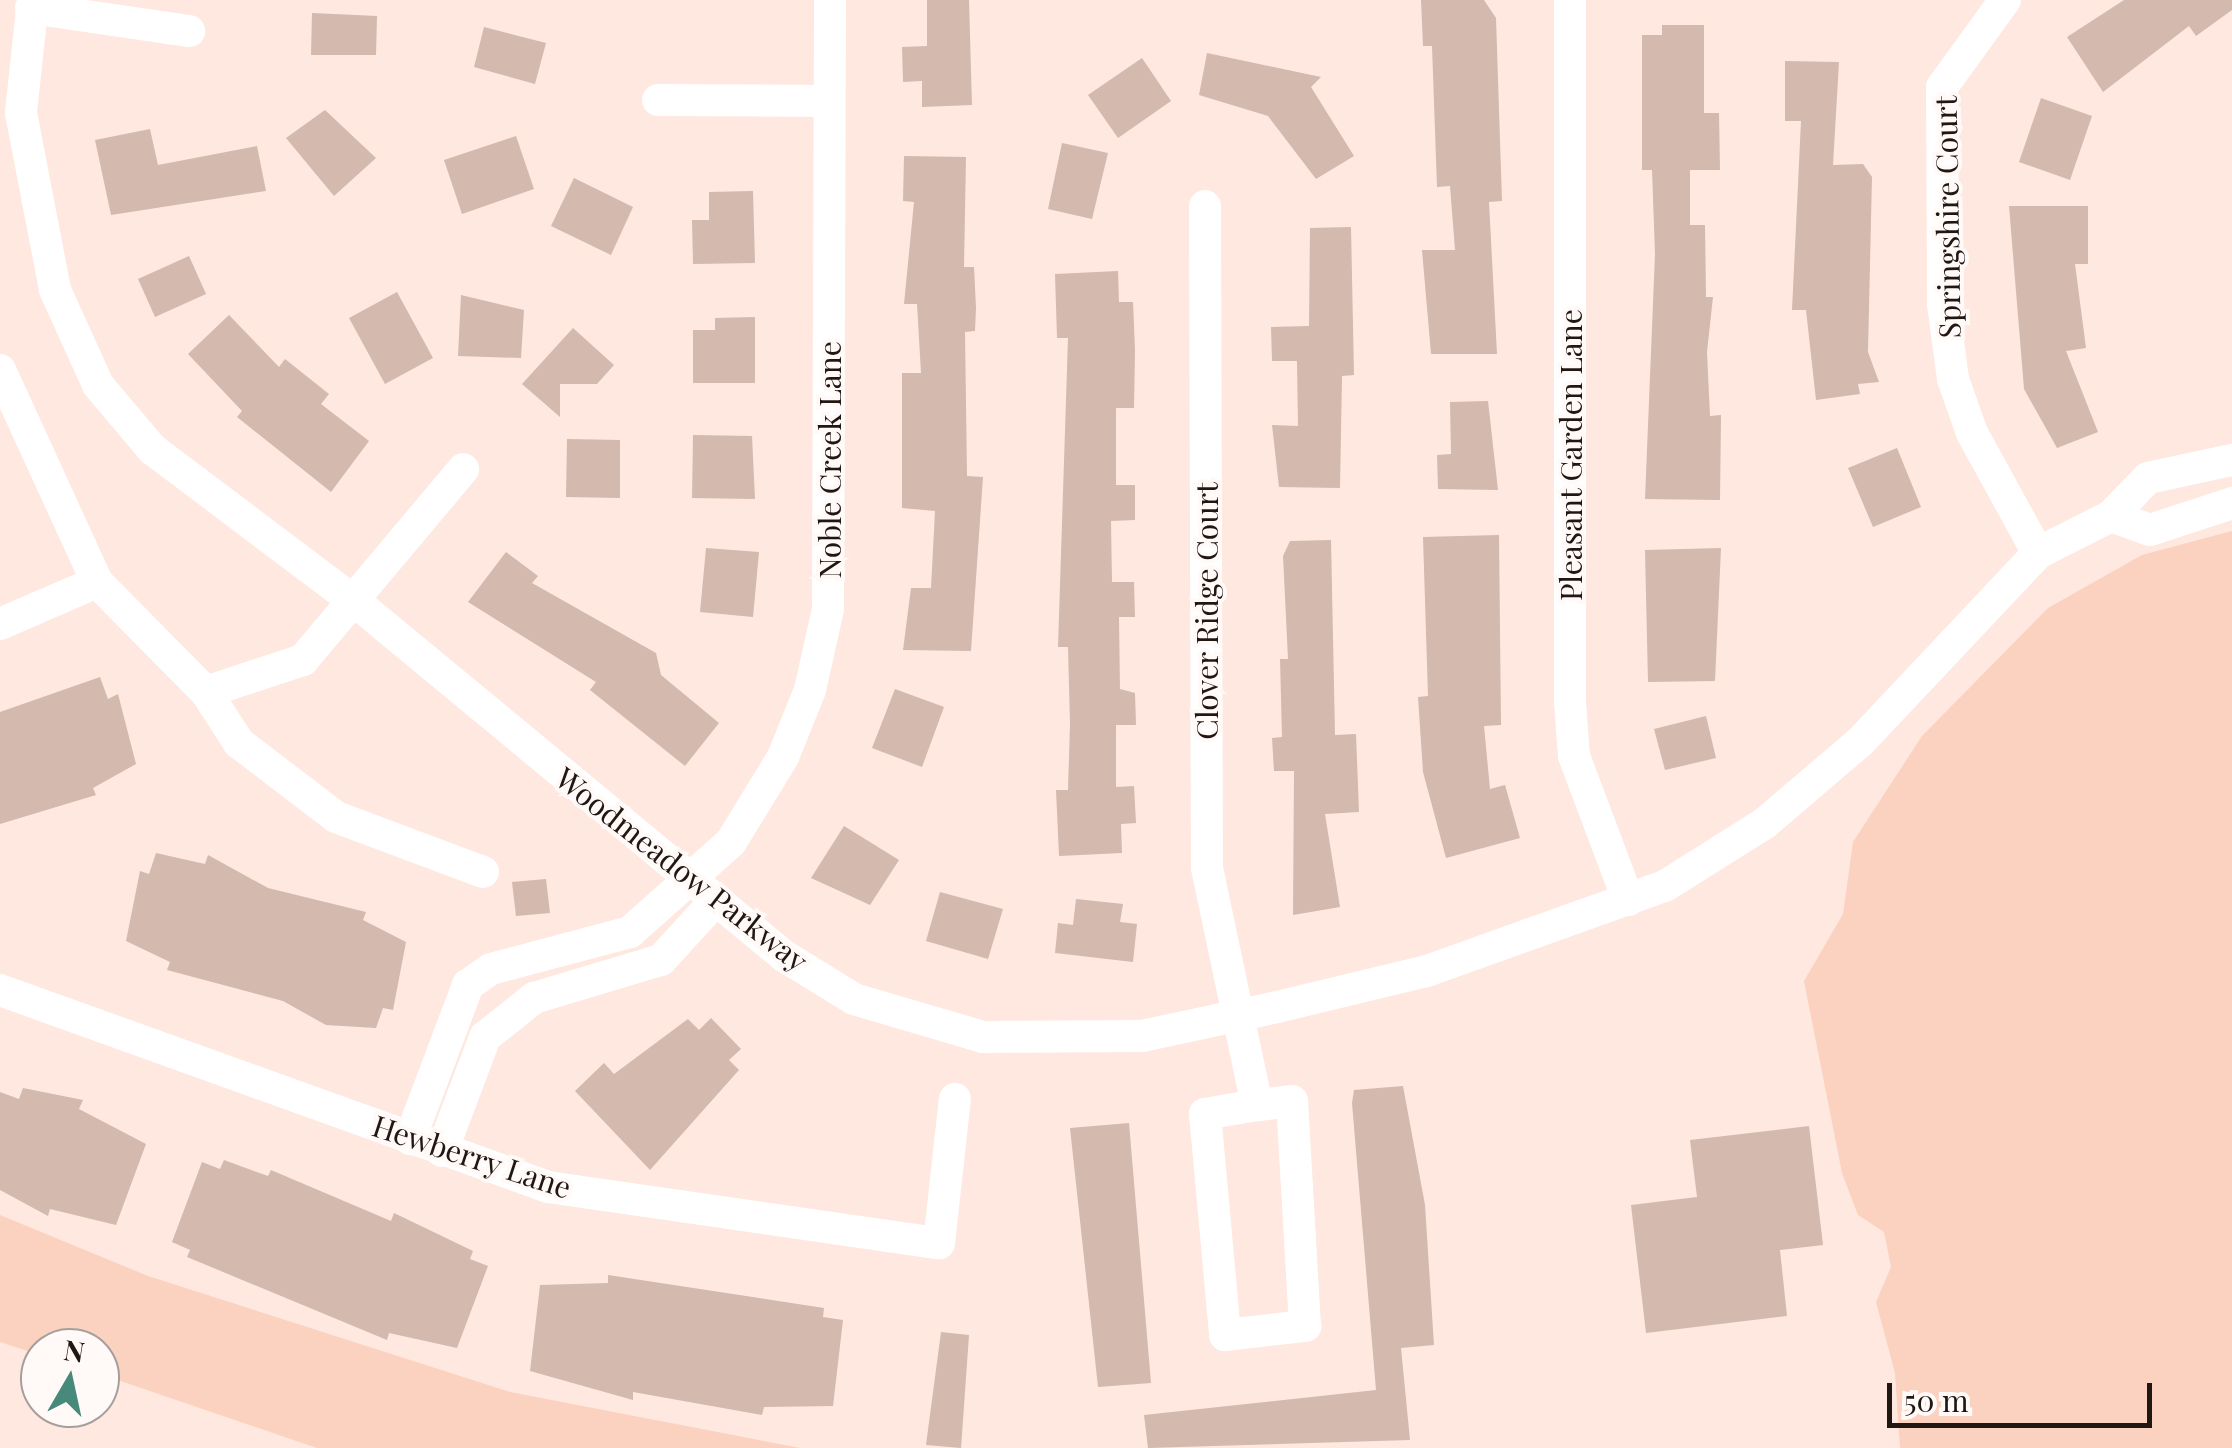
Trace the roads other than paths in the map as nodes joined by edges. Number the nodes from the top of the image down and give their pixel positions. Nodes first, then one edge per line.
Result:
1 (830, 0) edge
2 (1570, 0) edge
3 (2005, 0) edge
4 (32, 4) edge
5 (189, 31) dead end
6 (658, 100) dead end
7 (829, 101) junction
8 (1204, 206) dead end
9 (0, 370) edge
10 (2232, 460) edge
11 (463, 468) dead end
12 (2232, 503) edge
13 (2110, 516) junction
14 (2038, 552) junction
15 (97, 582) junction
16 (358, 604) junction
17 (0, 624) edge
18 (206, 692) junction
19 (483, 872) dead end
20 (688, 879) junction
21 (1628, 900) junction
22 (715, 901) junction
23 (0, 990) edge
24 (1241, 1012) junction
25 (955, 1099) dead end
26 (1256, 1106) junction
27 (410, 1138) junction
28 (442, 1151) junction

1 - 7 street, Noble Creek Lane
2 - 21 street, Pleasant Garden Lane
3 - 14 street, Springshire Court
4 - 5 street
4 - 16 street, Woodmeadow Parkway
6 - 7 street
7 - 20 street, Noble Creek Lane
8 - 24 street, Clover Ridge Court
9 - 15 street
10 - 13 street, Woodmeadow Parkway
11 - 16 street
12 - 13 street
13 - 14 street, Woodmeadow Parkway
14 - 21 street, Woodmeadow Parkway
15 - 17 street
15 - 18 street
16 - 18 street
16 - 20 street, Woodmeadow Parkway
18 - 19 street
20 - 22 street, Woodmeadow Parkway
20 - 27 street, Noble Creek Lane
21 - 24 street, Woodmeadow Parkway
22 - 24 street, Woodmeadow Parkway
22 - 28 street
23 - 27 street, Hewberry Lane
24 - 26 street, Clover Ridge Court
25 - 28 street, Hewberry Lane
26 - 26 street
27 - 28 street, Hewberry Lane

